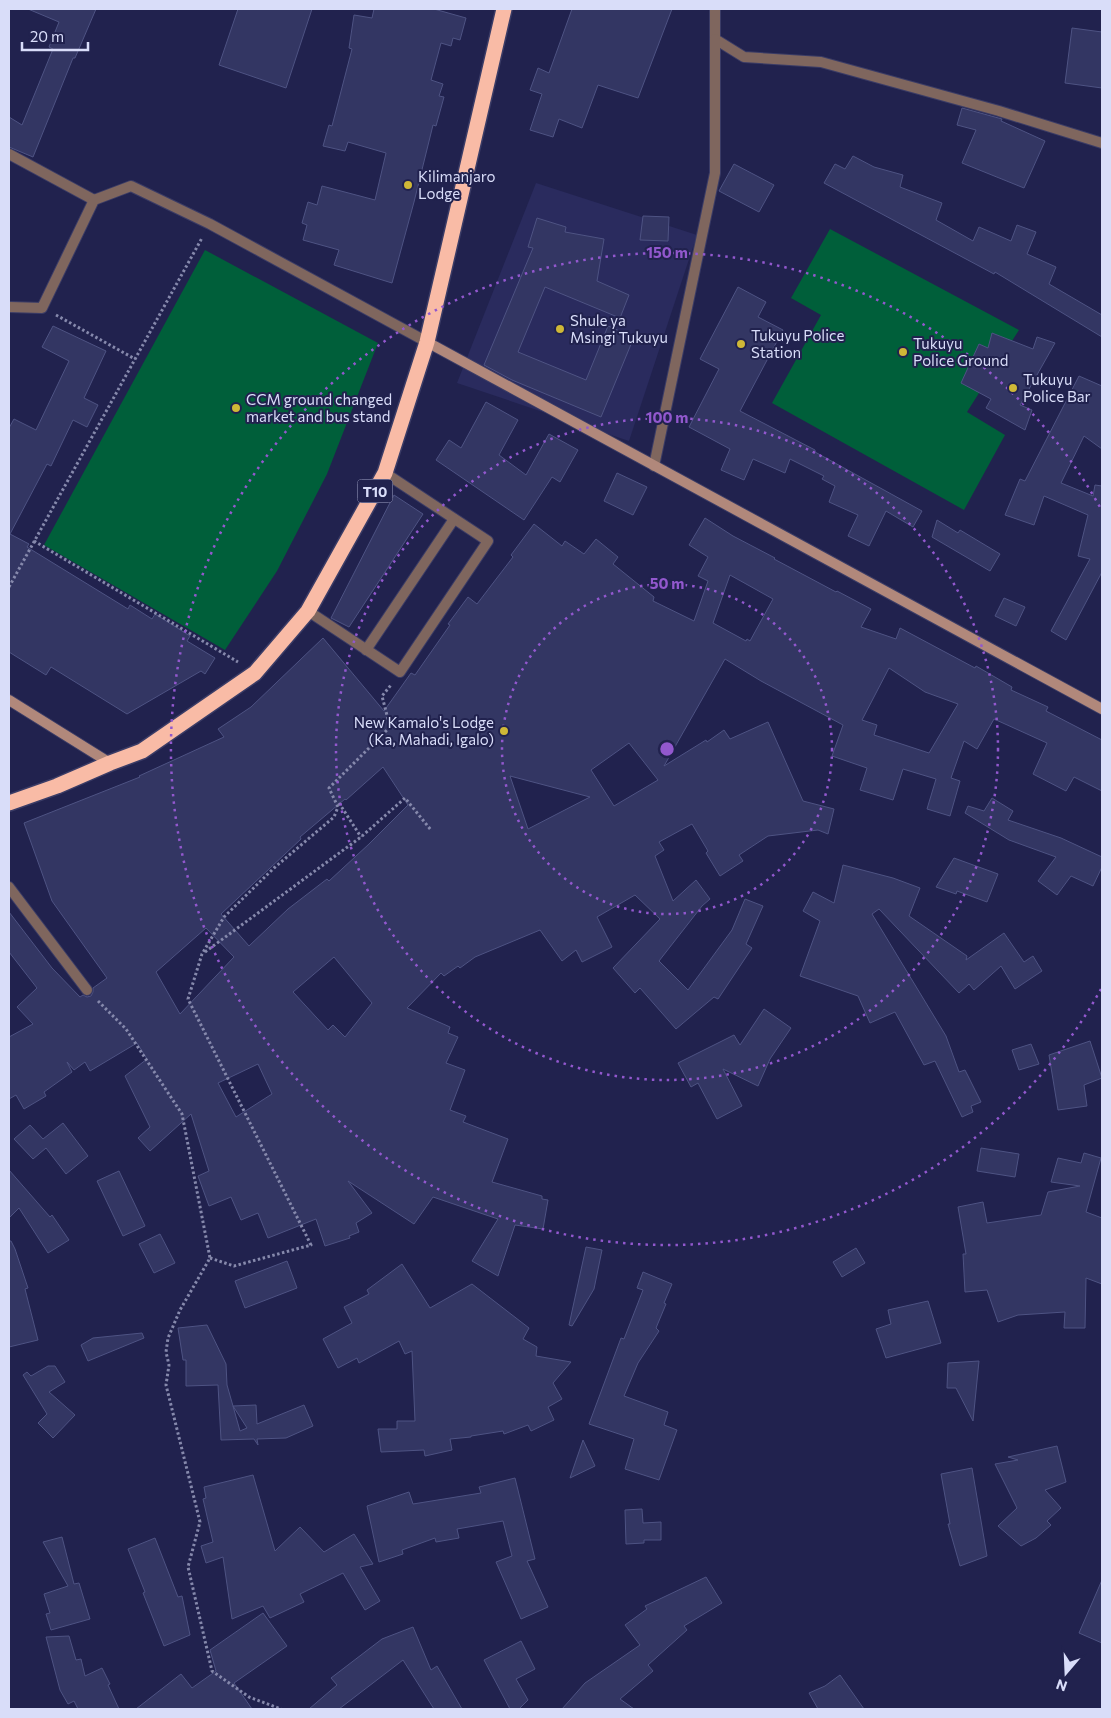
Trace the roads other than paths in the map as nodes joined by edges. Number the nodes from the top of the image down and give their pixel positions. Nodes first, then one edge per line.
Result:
1 (504, 9) edge
2 (715, 9) edge
3 (715, 38) junction
4 (1102, 143) edge
5 (9, 154) edge
6 (94, 200) junction
7 (9, 307) edge
8 (427, 342) junction
9 (654, 466) junction
10 (385, 473) junction
11 (454, 519) junction
12 (308, 611) junction
13 (366, 650) junction
14 (9, 700) edge
15 (1102, 709) edge
16 (110, 762) junction
17 (9, 803) edge
18 (9, 888) edge
19 (87, 990) road end

1 - 8 highway, T10
2 - 3 street
3 - 4 street
3 - 9 street
5 - 6 street
6 - 7 street
6 - 8 street
8 - 9 street
8 - 10 highway, T10
9 - 15 street
10 - 11 street
10 - 12 highway, T10
11 - 13 street
11 - 13 street
12 - 13 street
12 - 16 highway, T10
14 - 16 street
16 - 17 highway, T10
18 - 19 street

